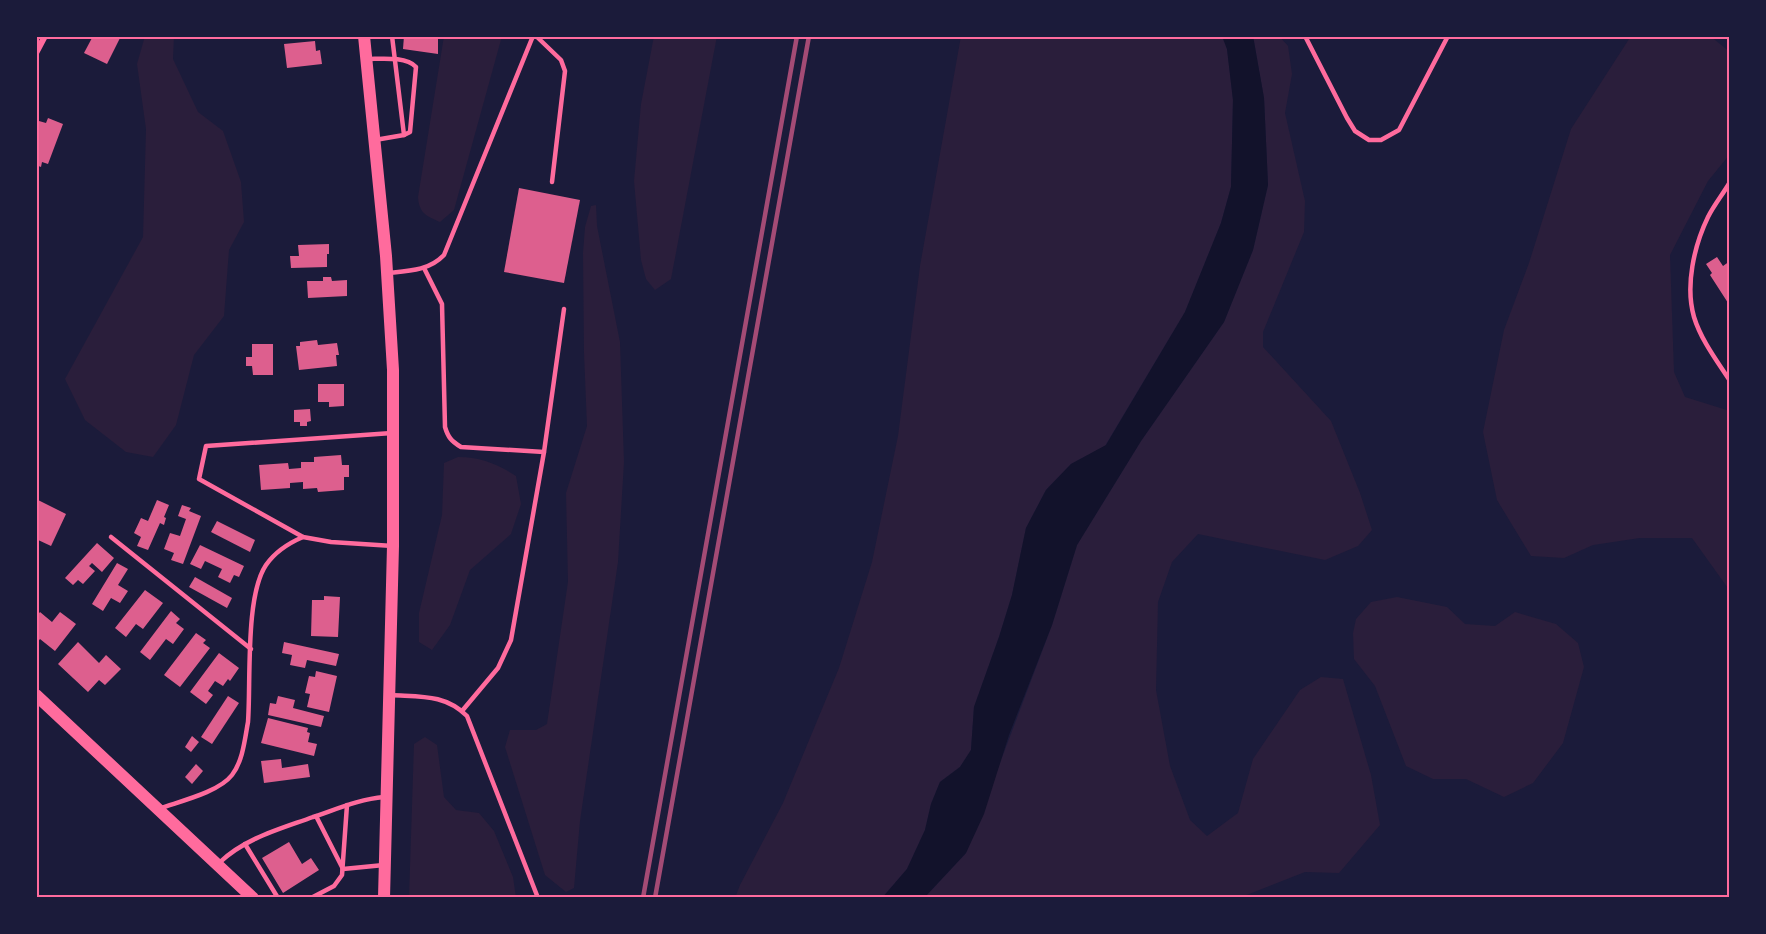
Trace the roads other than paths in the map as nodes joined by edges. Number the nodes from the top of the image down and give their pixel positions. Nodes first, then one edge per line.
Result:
1 (45, 36) edge
2 (364, 36) edge
3 (392, 36) edge
4 (535, 36) edge
5 (1305, 36) edge
6 (1448, 36) edge
7 (36, 53) edge
8 (366, 59) junction
9 (395, 59) junction
10 (404, 135) junction
11 (375, 140) junction
12 (552, 182) dead end
13 (1730, 182) edge
14 (424, 268) junction
15 (387, 273) junction
16 (564, 309) dead end
17 (1730, 381) edge
18 (394, 433) junction
19 (544, 452) junction
20 (111, 537) dead end
21 (303, 537) junction
22 (393, 546) junction
23 (251, 649) junction
24 (36, 695) edge
25 (390, 695) junction
26 (462, 711) junction
27 (387, 797) junction
28 (347, 805) junction
29 (157, 809) junction
30 (316, 816) junction
31 (245, 844) junction
32 (217, 865) junction
33 (384, 865) junction
34 (343, 869) junction
35 (381, 896) edge
36 (252, 898) edge
37 (278, 898) edge
38 (311, 898) edge
39 (538, 898) edge

1 - 7 street
2 - 8 main road
3 - 9 lane
4 - 12 lane
4 - 14 lane
5 - 6 lane
8 - 9 lane
8 - 11 main road
9 - 10 lane
9 - 10 lane
10 - 11 lane
11 - 15 main road
13 - 17 lane
14 - 15 lane
14 - 19 lane
15 - 18 main road
16 - 19 lane
18 - 21 lane
18 - 22 main road
19 - 26 lane
20 - 23 lane
21 - 22 lane
21 - 23 lane
22 - 25 main road
23 - 29 lane
24 - 29 main road
25 - 26 lane
25 - 27 main road
26 - 39 lane
27 - 28 lane
27 - 33 main road
28 - 30 lane
28 - 34 lane
29 - 32 main road
30 - 31 lane
30 - 34 lane
31 - 32 lane
31 - 37 lane
32 - 36 main road
33 - 34 lane
33 - 35 main road
34 - 38 lane

